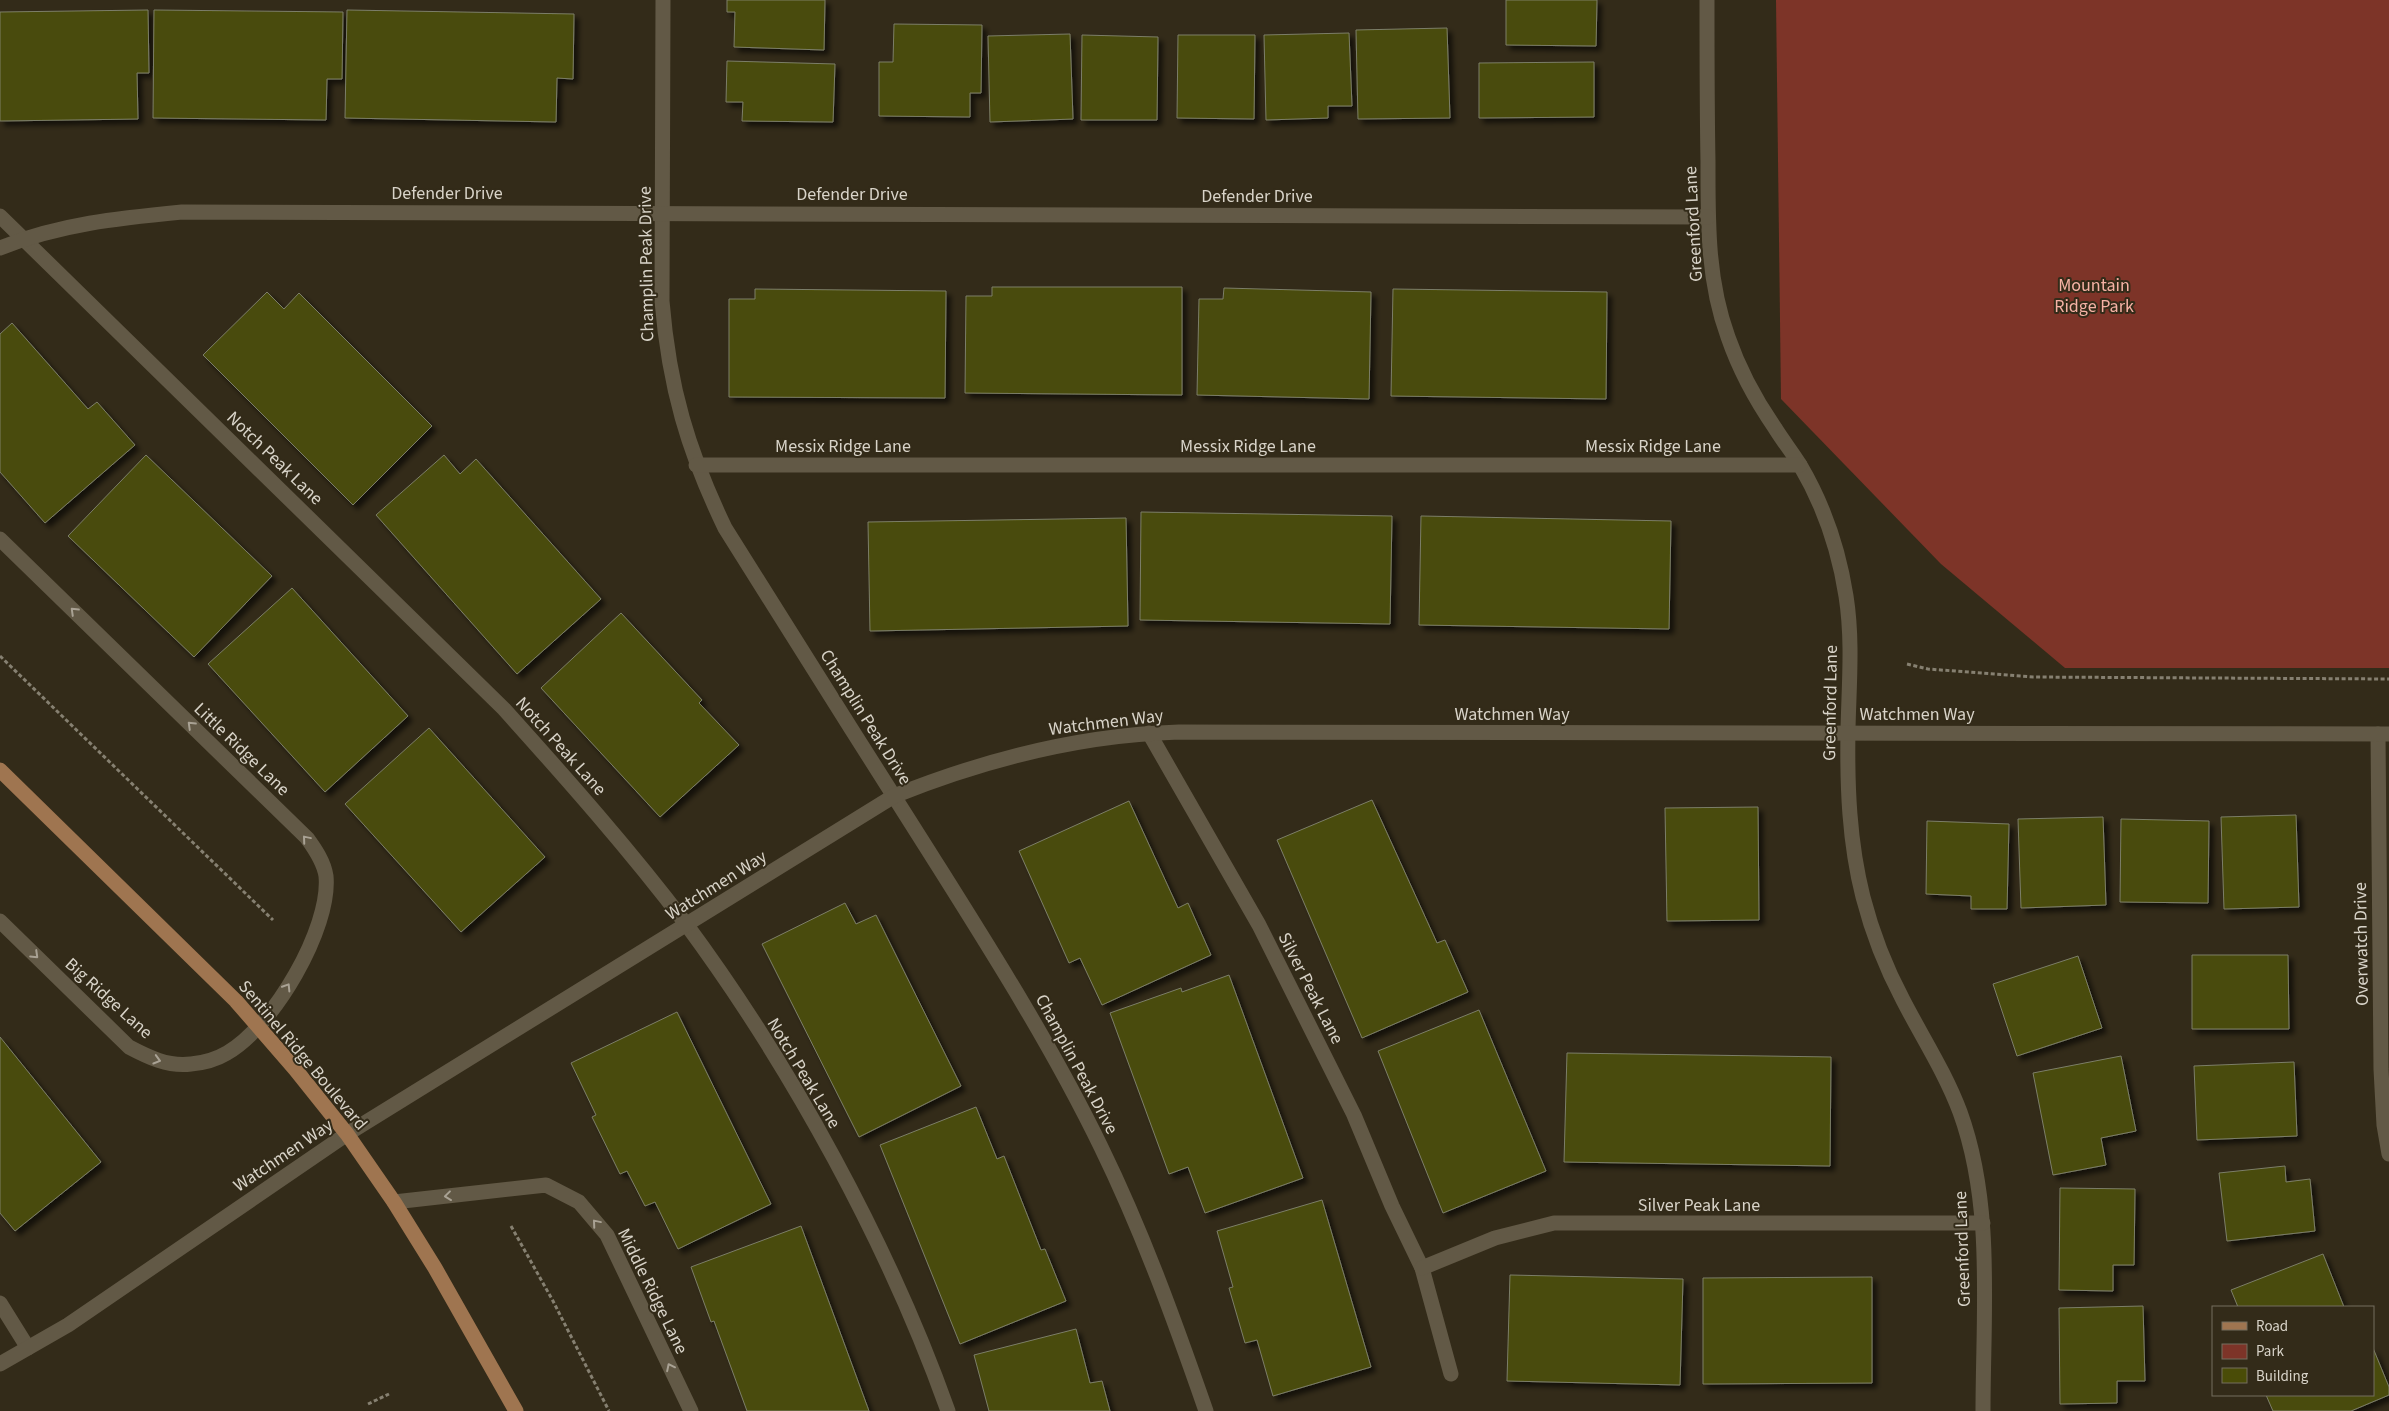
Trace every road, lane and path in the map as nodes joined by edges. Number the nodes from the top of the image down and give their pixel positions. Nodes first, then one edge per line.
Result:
1 (663, 0) edge
2 (1707, 0) edge
3 (662, 212) junction
4 (0, 216) edge
5 (1708, 217) junction
6 (23, 239) junction
7 (0, 248) edge
8 (696, 465) junction
9 (1800, 465) junction
10 (0, 539) edge
11 (0, 656) edge
12 (1907, 664) dead end
13 (2389, 679) edge
14 (1150, 733) junction
15 (1848, 733) junction
16 (2383, 734) edge
17 (0, 770) edge
18 (894, 796) junction
19 (273, 920) dead end
20 (0, 921) edge
21 (686, 926) junction
22 (258, 1027) junction
23 (347, 1134) junction
24 (2389, 1154) edge
25 (394, 1202) junction
26 (1983, 1223) junction
27 (511, 1226) dead end
28 (1422, 1268) junction
29 (0, 1303) edge
30 (28, 1348) junction
31 (0, 1364) edge
32 (1450, 1374) dead end
33 (390, 1394) dead end
34 (368, 1404) dead end
35 (516, 1411) edge
36 (609, 1411) edge
37 (691, 1411) edge
38 (948, 1411) edge
39 (1206, 1411) edge
40 (1983, 1411) edge

1 - 3 street, Champlin Peak Drive
2 - 5 street, Greenford Lane
3 - 5 street, Defender Drive
3 - 6 street, Defender Drive
3 - 8 street, Champlin Peak Drive
4 - 6 street, Notch Peak Lane
5 - 9 street, Greenford Lane
6 - 7 street, Defender Drive
6 - 21 street, Notch Peak Lane
8 - 9 street, Messix Ridge Lane
8 - 18 street, Champlin Peak Drive
9 - 15 street, Greenford Lane
22 -> 10 street, Little Ridge Lane
11 - 19 path
12 - 13 path
14 - 15 street, Watchmen Way
14 - 18 street, Watchmen Way
14 - 28 street, Silver Peak Lane
15 - 16 street, Watchmen Way
15 - 26 street, Greenford Lane
16 - 24 street, Overwatch Drive
17 - 22 main road, Sentinel Ridge Boulevard
18 - 21 street, Watchmen Way
18 - 39 street, Champlin Peak Drive
20 -> 22 street, Big Ridge Lane
21 - 23 street, Watchmen Way
21 - 38 street, Notch Peak Lane
22 - 23 main road, Sentinel Ridge Boulevard
23 - 25 main road, Sentinel Ridge Boulevard
23 - 30 street, Watchmen Way
25 - 35 main road, Sentinel Ridge Boulevard
37 -> 25 street, Middle Ridge Lane
26 - 28 street, Silver Peak Lane
26 - 40 street, Greenford Lane
27 - 36 path
28 - 32 street, Silver Peak Lane
29 - 30 street
30 - 31 street, Watchmen Way
33 - 34 path

